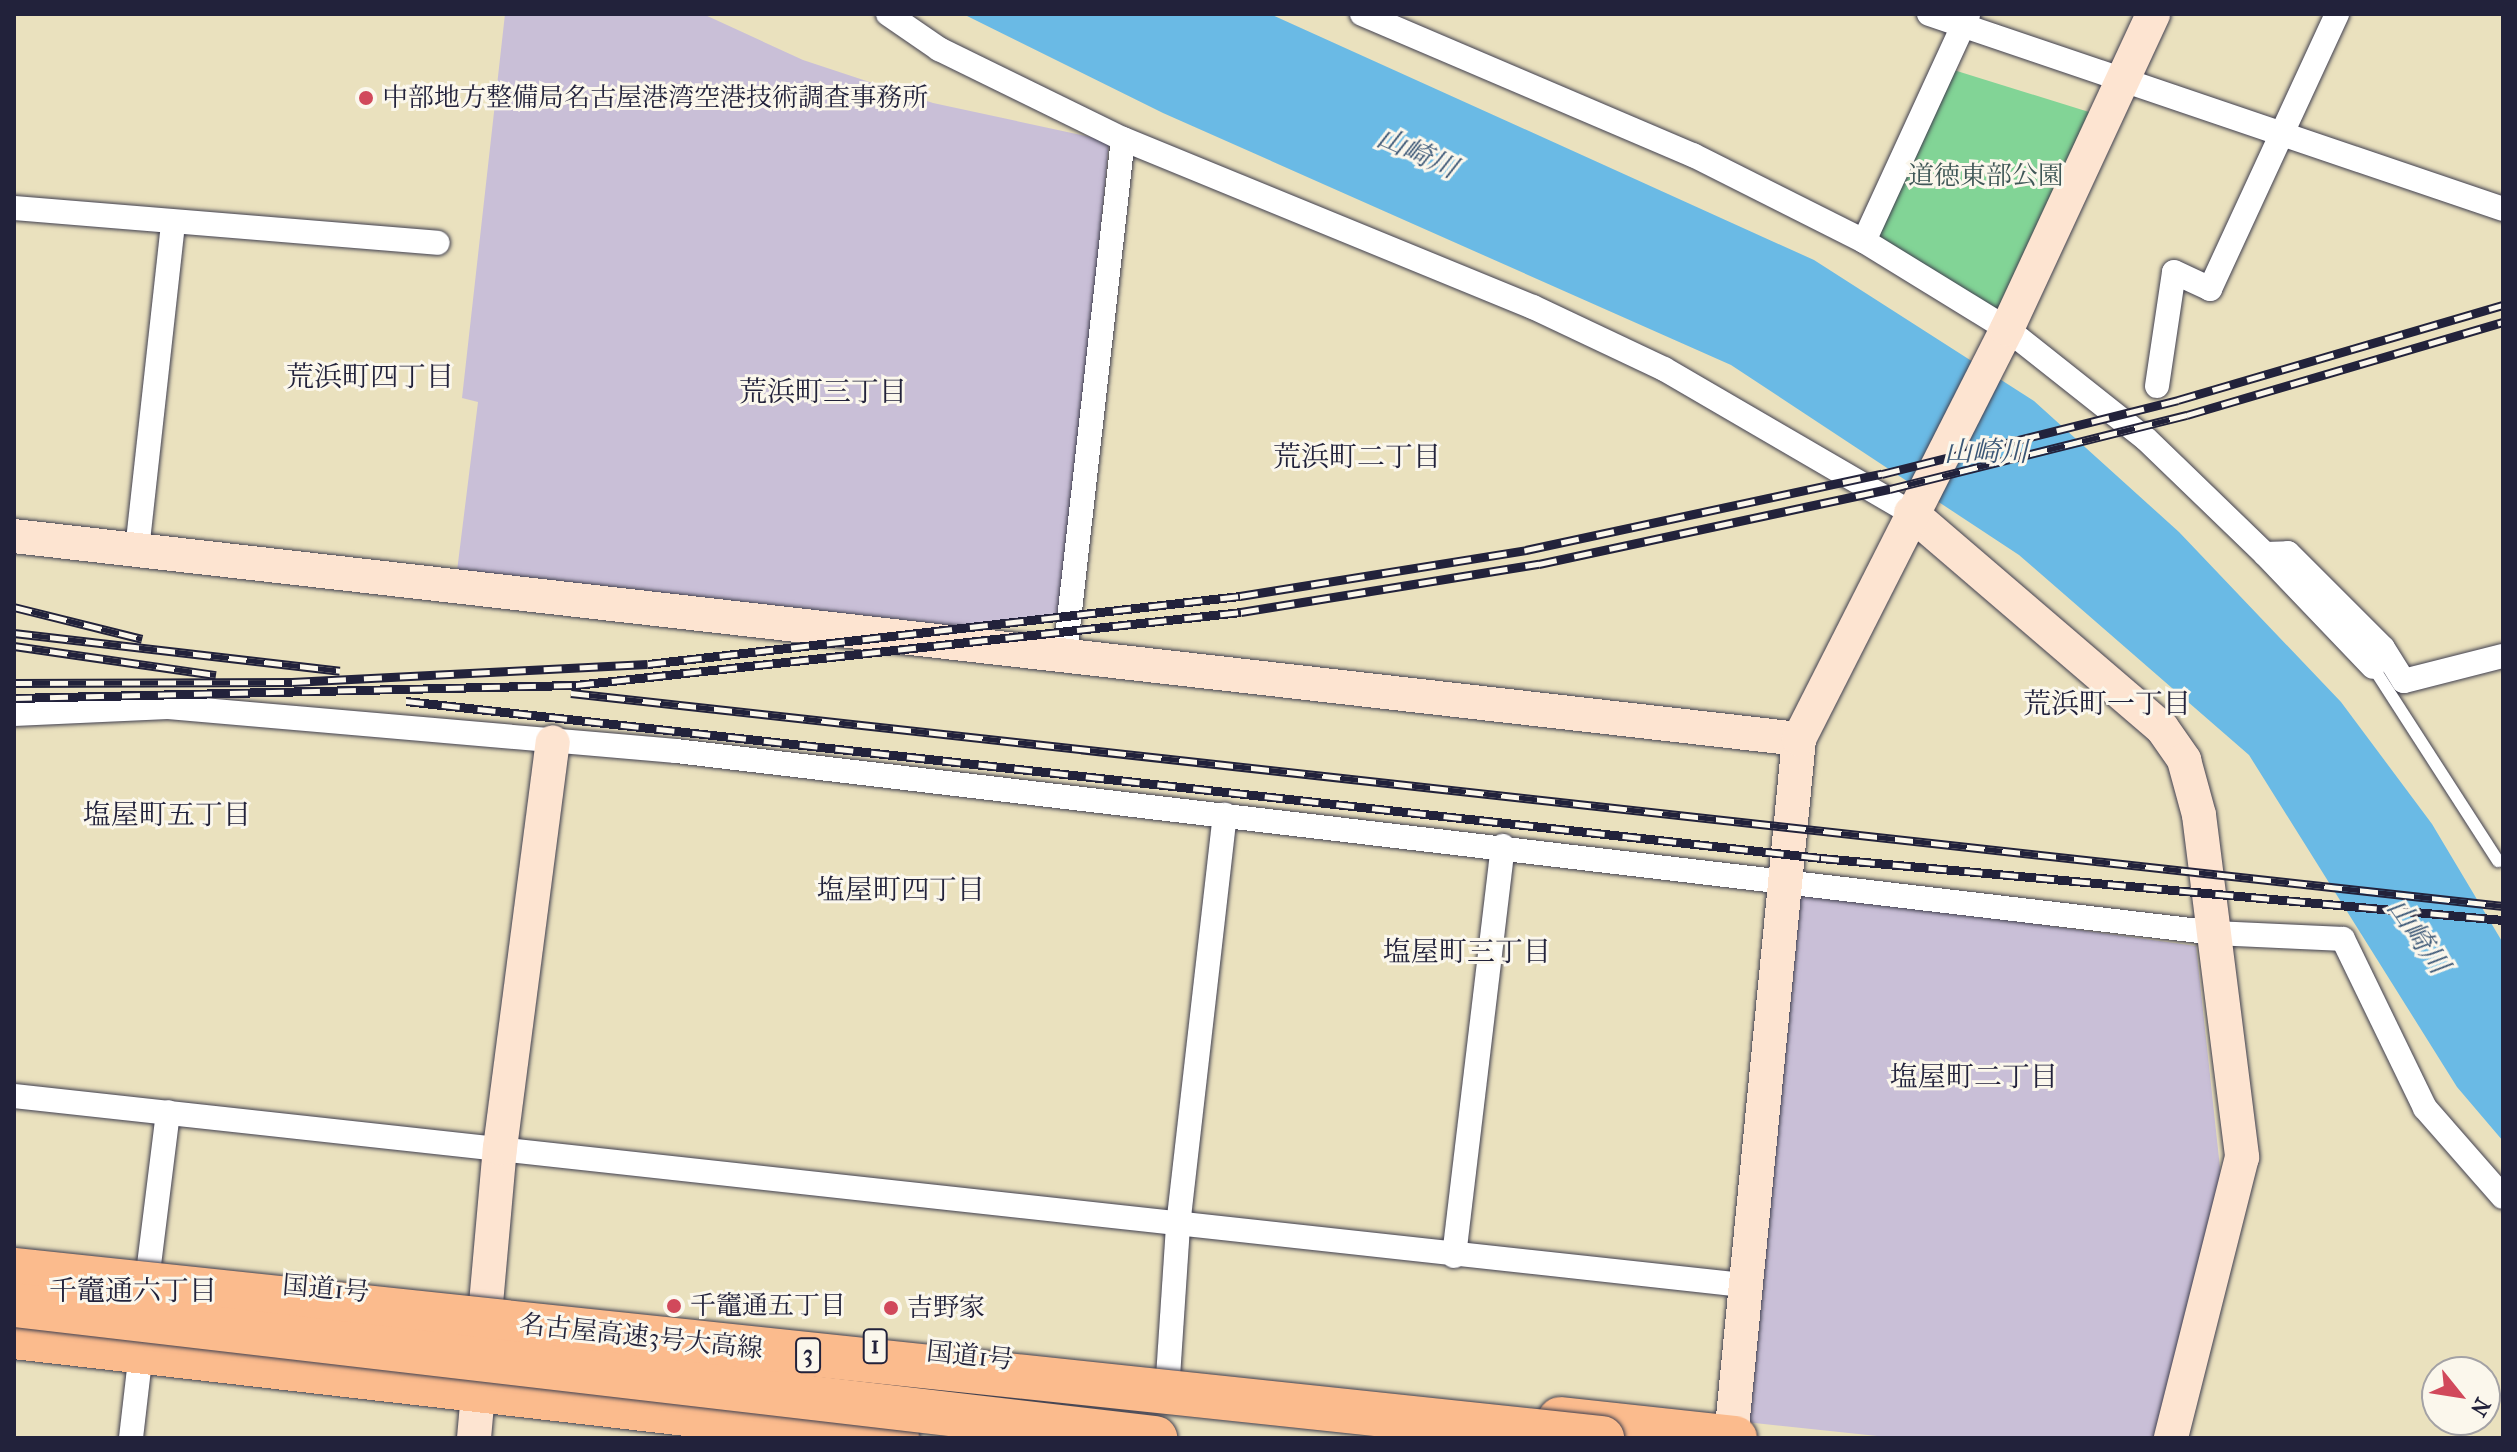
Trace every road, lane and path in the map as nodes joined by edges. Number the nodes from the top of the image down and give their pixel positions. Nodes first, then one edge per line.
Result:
1 (888, 14) edge
2 (1362, 14) edge
3 (1929, 14) edge
4 (2153, 14) edge
5 (2337, 14) edge
6 (1965, 20) edge
7 (2123, 80) junction
8 (2284, 134) junction
9 (1123, 139) junction
10 (14, 208) edge
11 (2503, 209) edge
12 (173, 224) junction
13 (1864, 241) junction
14 (438, 243) dead end
15 (2004, 335) junction
16 (2157, 386) dead end
17 (1914, 507) junction
18 (14, 536) edge
19 (137, 550) junction
20 (2265, 554) junction
21 (1065, 655) junction
22 (2503, 656) edge
23 (2373, 667) joint
24 (14, 714) edge
25 (1799, 739) junction
26 (553, 742) junction
27 (1225, 815) junction
28 (1503, 846) junction
29 (2498, 861) dead end
30 (1788, 880) junction
31 (2215, 933) junction
32 (14, 1096) edge
33 (168, 1112) junction
34 (500, 1148) junction
35 (2503, 1197) edge
36 (1178, 1226) junction
37 (1454, 1256) junction
38 (14, 1260) edge
39 (14, 1270) edge
40 (148, 1273) junction
41 (1743, 1285) junction
42 (14, 1288) edge
43 (14, 1305) edge
44 (491, 1305) junction
45 (14, 1337) edge
46 (141, 1352) junction
47 (1168, 1377) junction
48 (479, 1387) junction
49 (1223, 1402) junction
50 (818, 1433) edge
51 (131, 1438) edge
52 (474, 1438) edge
53 (897, 1438) edge
54 (1155, 1438) edge
55 (1602, 1438) edge
56 (1732, 1438) edge
57 (2171, 1438) edge

1 - 9 street
2 - 13 street
3 - 6 street
4 - 7 street
5 - 8 street
6 - 7 street
6 - 13 street
7 - 8 street
7 - 15 street
8 - 11 street
8 - 16 street
9 - 17 street
9 - 21 street
10 - 12 street
12 - 14 street
12 - 19 street
13 - 15 street
15 - 17 street
15 - 20 street
17 - 25 street
17 - 31 street
18 - 19 street
19 - 21 street
20 - 22 street
20 - 23 street
21 - 25 street
23 - 29 lane
24 - 26 street
25 - 30 street
26 - 27 street
26 - 34 street
27 - 28 street
27 - 36 street
28 - 30 street
28 - 37 street
30 - 31 street
30 - 41 street
31 - 35 street
31 - 57 street
32 - 33 street
33 - 34 street
33 - 40 street
34 - 36 street
34 - 44 street
36 - 37 street
36 - 47 street
37 - 41 street
38 - 40 highway, 国道1号 / 1
39 - 49 highway, 名古屋高速3号大高線 / 3, bridge
40 - 44 highway, 国道1号 / 1
41 - 56 street
42 - 49 highway, bridge
43 - 54 highway, 名古屋高速3号大高線 / 3, bridge
44 - 47 highway, 国道1号 / 1
44 - 48 street
45 - 46 highway
46 - 48 highway
46 - 51 street
47 - 56 highway, 国道1号 / 1
48 - 50 highway
48 - 52 street
49 - 55 highway, 名古屋高速3号大高線 / 3, bridge
50 - 53 highway

